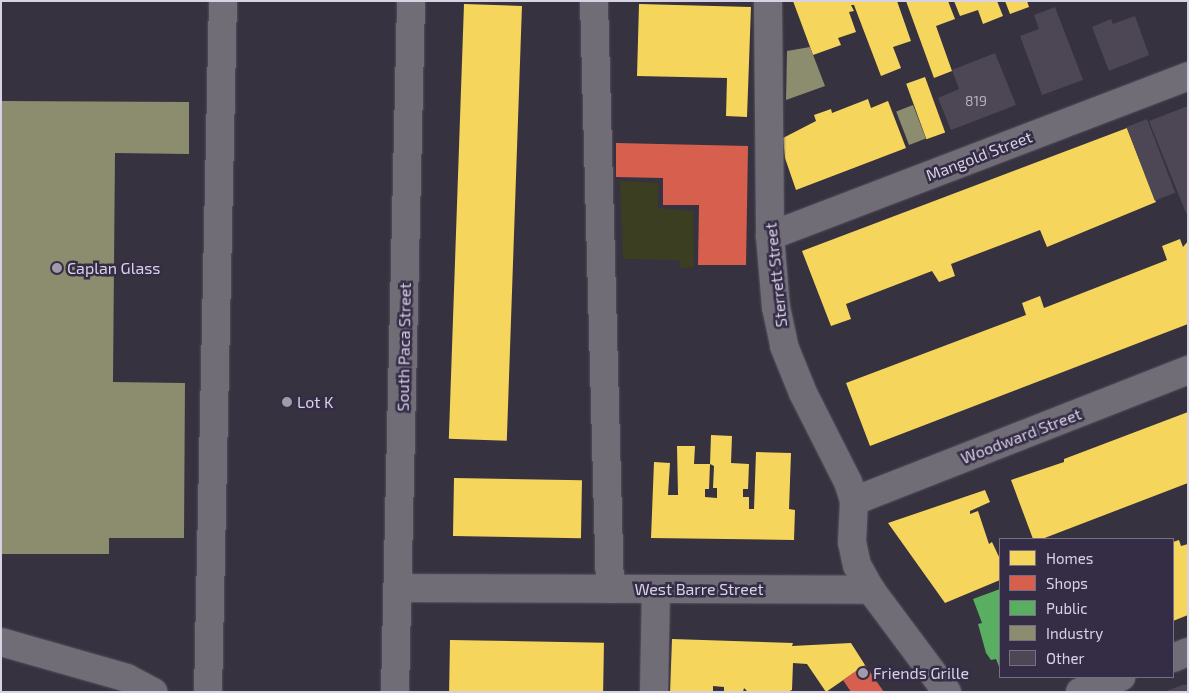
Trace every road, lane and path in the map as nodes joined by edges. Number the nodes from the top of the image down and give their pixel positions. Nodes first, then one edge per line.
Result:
1 (223, 1) edge
2 (411, 1) edge
3 (594, 1) edge
4 (768, 1) edge
5 (1188, 76) edge
6 (770, 236) junction
7 (1188, 370) edge
8 (854, 501) junction
9 (399, 588) junction
10 (610, 589) junction
11 (656, 589) junction
12 (871, 590) junction
13 (1, 642) edge
14 (1188, 652) edge
15 (1174, 658) edge
16 (1118, 678) edge
17 (154, 692) edge
18 (208, 692) edge
19 (395, 692) edge
20 (654, 692) edge
21 (947, 692) edge
22 (1080, 692) edge

1 - 18 street
2 - 9 street, South Paca Street
3 - 10 street
4 - 6 street, Sterrett Street
5 - 6 street, Mangold Street
6 - 8 street, Sterrett Street
7 - 8 street, Woodward Street
8 - 12 street, Sterrett Street
9 - 10 street, West Barre Street
9 - 19 street, South Paca Street
10 - 11 street, West Barre Street
11 - 12 street, West Barre Street
11 - 20 street
12 - 21 street
13 - 17 street
14 - 15 street
16 - 22 street

